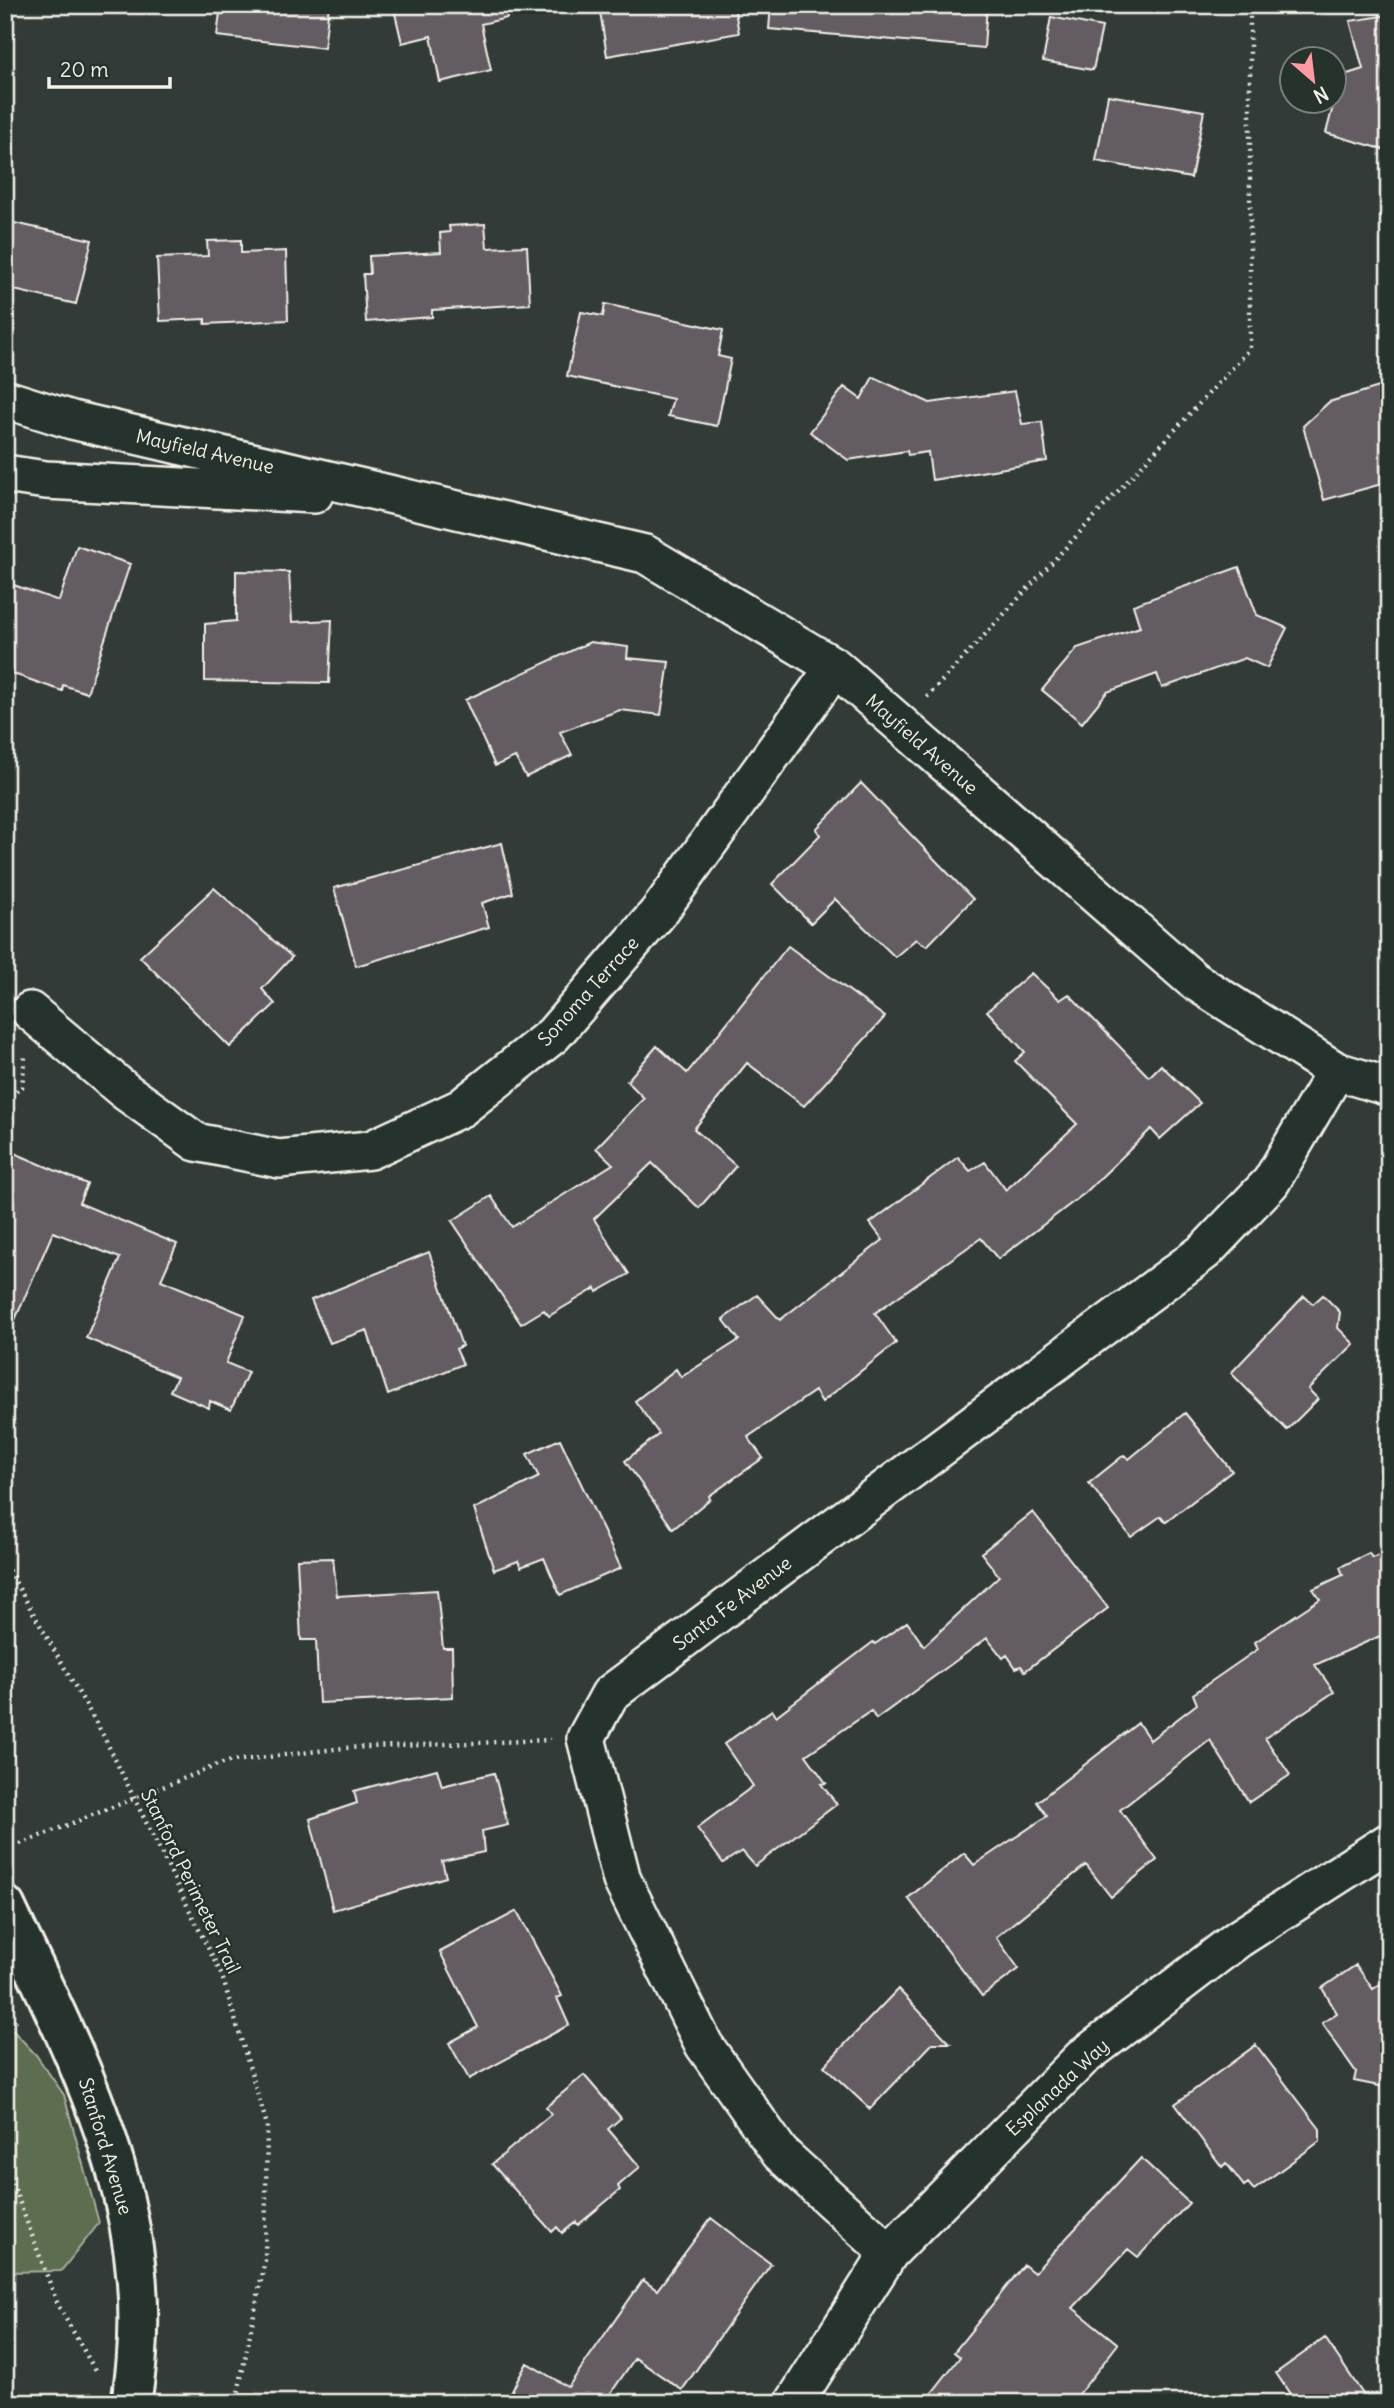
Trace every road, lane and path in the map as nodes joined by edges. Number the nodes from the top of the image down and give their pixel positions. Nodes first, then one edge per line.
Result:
1 (1250, 5) edge
2 (5, 399) edge
3 (5, 474) edge
4 (405, 498) junction
5 (835, 667) junction
6 (901, 726) junction
7 (30, 1011) dead end
8 (1336, 1071) junction
9 (1389, 1087) edge
10 (5, 1564) edge
11 (586, 1738) junction
12 (136, 1800) junction
13 (1389, 1842) edge
14 (20, 1844) dead end
15 (9, 1921) edge
16 (17, 2019) dead end
17 (5, 2031) edge
18 (5, 2163) edge
19 (889, 2253) junction
20 (98, 2375) dead end
21 (131, 2403) edge
22 (236, 2403) edge
23 (794, 2403) edge

1 - 6 path
2 - 4 street, Mayfield Avenue
3 - 4 street, Mayfield Avenue
4 - 5 street, Mayfield Avenue
5 - 6 street, Mayfield Avenue
5 - 7 street, Sonoma Terrace
6 - 8 street, Mayfield Avenue
8 - 9 street, Mayfield Avenue
8 - 11 street, Santa Fe Avenue
10 - 12 path, Stanford Perimeter Trail
11 - 12 path
11 - 19 street
12 - 14 path
12 - 22 path, Stanford Perimeter Trail
13 - 19 street, Esplanada Way
15 - 21 street, Stanford Avenue
16 - 17 path
18 - 20 path
19 - 23 street, Esplanada Way

